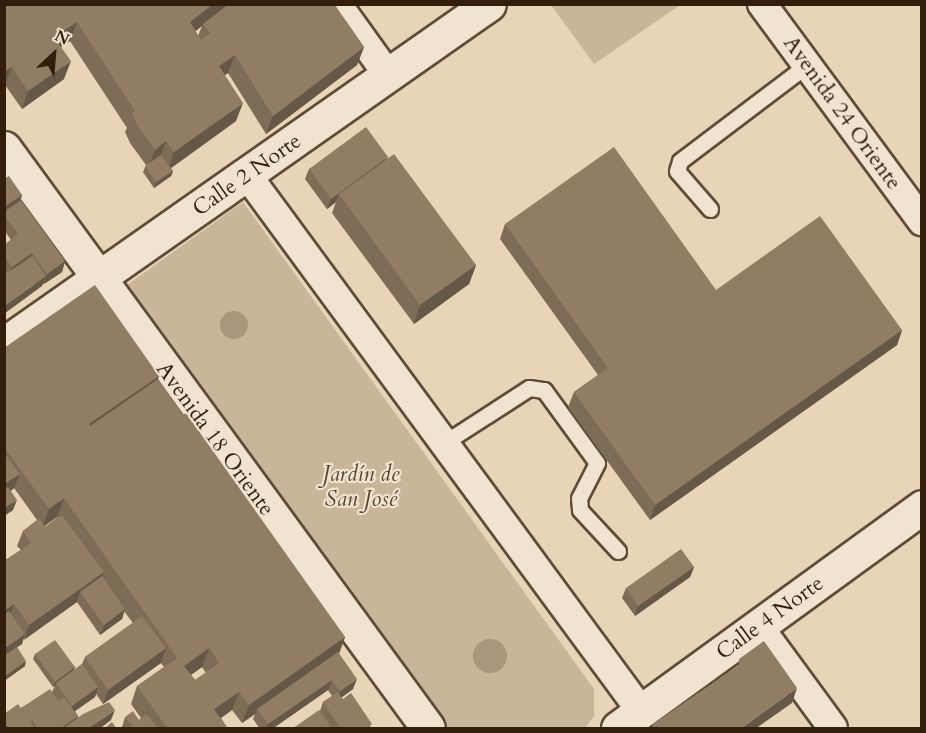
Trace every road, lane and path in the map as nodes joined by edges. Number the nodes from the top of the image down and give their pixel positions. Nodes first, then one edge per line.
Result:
1 (337, 4) edge
2 (489, 4) edge
3 (762, 4) edge
4 (807, 65) junction
5 (388, 75) junction
6 (4, 148) edge
7 (247, 174) junction
8 (710, 208) dead end
9 (921, 221) edge
10 (98, 279) junction
11 (4, 344) edge
12 (444, 443) junction
13 (921, 507) edge
14 (618, 551) dead end
15 (759, 627) junction
16 (629, 720) edge
17 (428, 729) edge
18 (833, 729) edge

1 - 5 street
2 - 5 street, Calle 2 Norte
3 - 4 street, Avenida 24 Oriente
4 - 8 lane
4 - 9 street, Avenida 24 Oriente
5 - 7 street, Calle 2 Norte
6 - 10 street, Avenida 18 Oriente
7 - 10 street, Calle 2 Norte
7 - 12 street
10 - 11 street, Calle 2 Norte
10 - 17 street, Avenida 18 Oriente
12 - 14 lane
12 - 16 street
13 - 15 street, Calle 4 Norte
15 - 16 street, Calle 4 Norte
15 - 18 street

